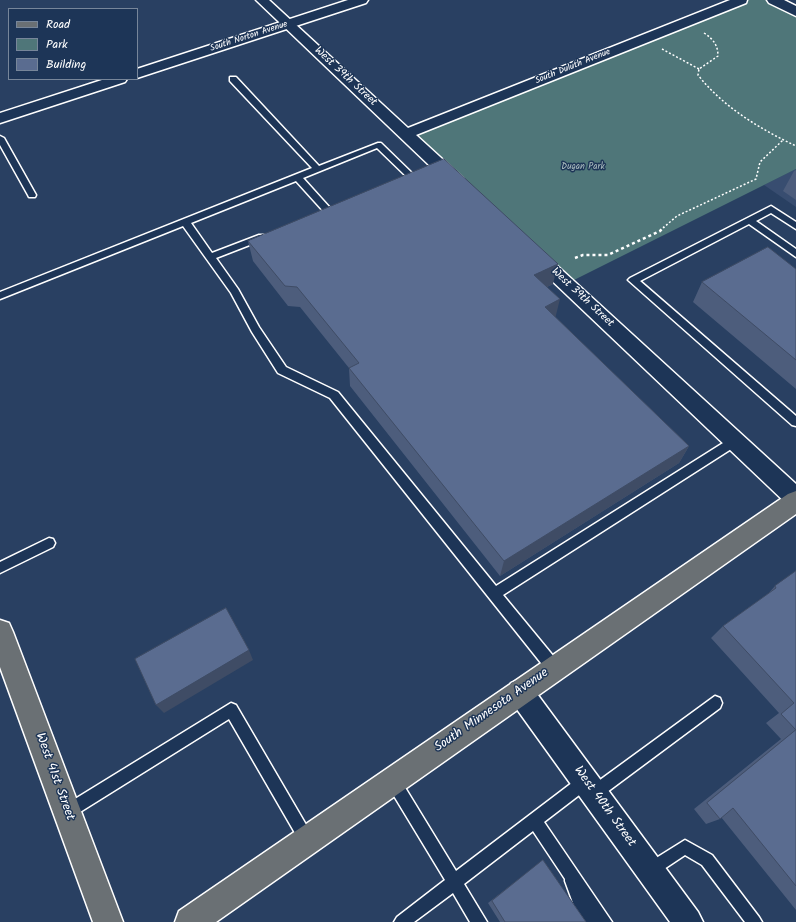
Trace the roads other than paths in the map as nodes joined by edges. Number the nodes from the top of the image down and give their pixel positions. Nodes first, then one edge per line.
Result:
1 (262, 0) edge
2 (361, 0) edge
3 (741, 0) edge
4 (774, 0) edge
5 (796, 12) edge
6 (288, 24) junction
7 (138, 74) edge
8 (233, 79) dead end
9 (117, 80) edge
10 (0, 118) edge
11 (405, 134) junction
12 (0, 138) edge
13 (317, 169) junction
14 (411, 176) edge
15 (297, 177) junction
16 (468, 192) edge
17 (32, 195) dead end
18 (338, 206) edge
19 (749, 220) junction
20 (185, 222) junction
21 (796, 226) edge
22 (269, 234) edge
23 (520, 240) edge
24 (796, 254) edge
25 (210, 257) junction
26 (0, 296) edge
27 (796, 422) edge
28 (735, 441) junction
29 (796, 498) edge
30 (796, 501) edge
31 (49, 543) dead end
32 (0, 568) edge
33 (494, 594) junction
34 (0, 632) edge
35 (554, 668) junction
36 (520, 692) junction
37 (715, 703) dead end
38 (392, 780) junction
39 (590, 787) junction
40 (67, 812) junction
41 (534, 820) junction
42 (307, 840) junction
43 (567, 867) junction
44 (650, 870) junction
45 (454, 881) junction
46 (108, 922) edge
47 (190, 922) edge
48 (402, 922) edge
49 (479, 922) edge
50 (591, 922) edge
51 (604, 922) edge
52 (688, 922) edge
53 (754, 922) edge

1 - 6 street, West 39th Street
2 - 6 street, South Norton Avenue
3 - 11 street, South Duluth Avenue
4 - 5 street
6 - 7 street, South Norton Avenue
6 - 11 street, West 39th Street
8 - 13 lane
9 - 10 street
11 - 16 street, West 39th Street
12 - 17 lane
13 - 14 lane
13 - 15 lane
15 - 18 lane
15 - 20 lane
19 - 21 lane
19 - 24 lane
19 - 27 lane
20 - 25 lane
20 - 26 lane
22 - 25 lane
23 - 28 street, West 39th Street
25 - 33 lane
28 - 29 street, West 39th Street
28 - 33 lane
30 - 35 main road, South Minnesota Avenue
31 - 32 lane
33 - 35 lane
34 - 40 main road, West 41st Street
35 - 36 main road, South Minnesota Avenue
36 - 38 main road, South Minnesota Avenue
36 - 39 street, West 40th Street
37 - 39 lane
38 - 42 main road, South Minnesota Avenue
38 - 45 lane
39 - 41 lane
39 - 44 street, West 40th Street
40 - 42 lane
40 - 46 main road, West 41st Street
41 - 43 lane
41 - 45 lane
42 - 47 main road, South Minnesota Avenue
43 - 50 lane
43 - 51 lane
44 - 52 street, West 40th Street
44 - 53 lane
45 - 48 lane
45 - 49 lane

